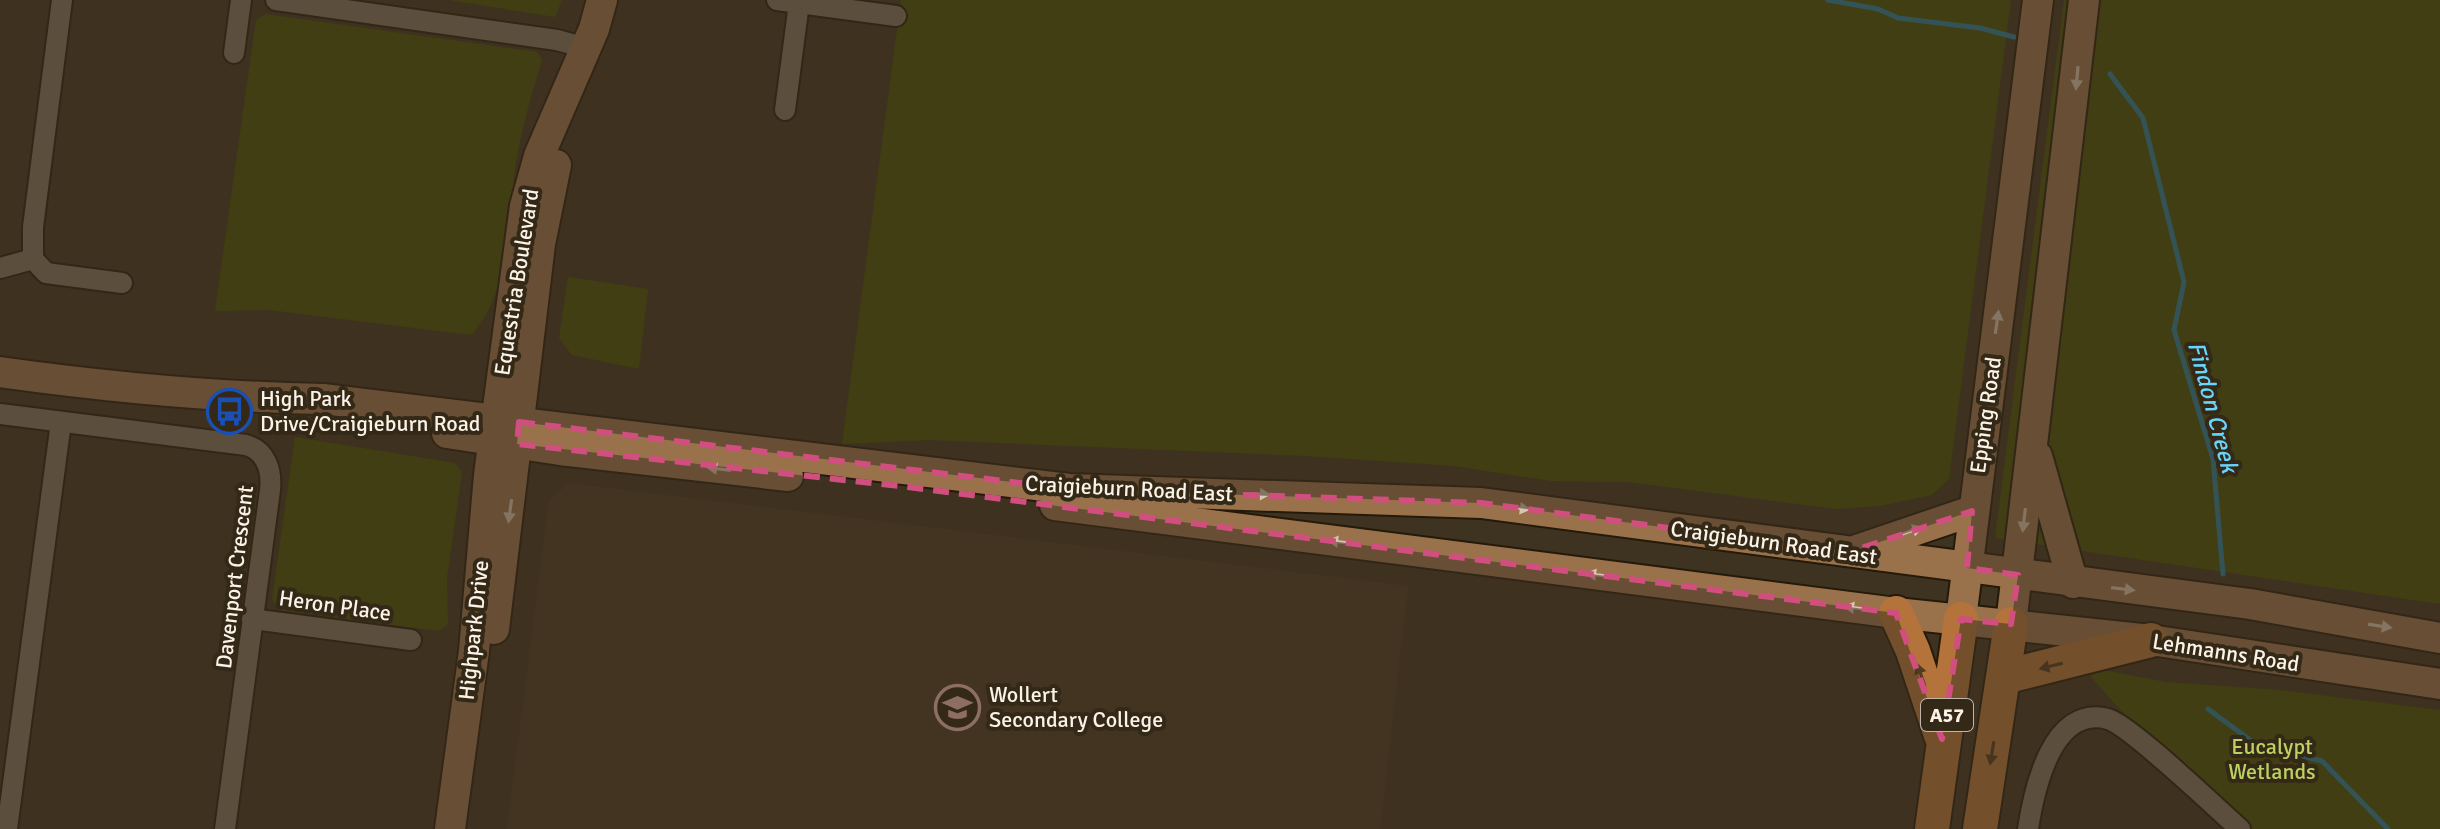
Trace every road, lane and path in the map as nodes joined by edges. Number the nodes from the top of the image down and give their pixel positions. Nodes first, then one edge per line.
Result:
1 (62, 0) edge
2 (241, 0) edge
3 (602, 0) edge
4 (777, 0) edge
5 (2038, 0) edge
6 (2084, 0) edge
7 (290, 1) edge
8 (799, 3) junction
9 (896, 16) dead end
10 (586, 48) junction
11 (234, 53) dead end
12 (785, 110) dead end
13 (33, 259) junction
14 (0, 268) edge
15 (122, 283) dead end
16 (0, 372) edge
17 (0, 414) edge
18 (61, 422) junction
19 (506, 431) junction
20 (2033, 443) junction
21 (1972, 511) junction
22 (1850, 552) junction
23 (1967, 568) junction
24 (2018, 575) junction
25 (2073, 583) junction
26 (1896, 613) junction
27 (252, 619) junction
28 (1961, 619) junction
29 (2011, 624) junction
30 (2440, 638) edge
31 (411, 640) dead end
32 (2151, 640) junction
33 (2004, 677) junction
34 (2440, 684) edge
35 (1942, 739) junction
36 (7, 829) edge
37 (225, 829) edge
38 (450, 829) edge
39 (467, 829) edge
40 (1932, 829) edge
41 (1980, 829) edge
42 (2028, 829) edge
43 (2240, 829) edge

1 - 13 street
2 - 11 street
3 - 10 main road, Equestria Boulevard
4 - 8 street
21 -> 5 main road, Epping Road
6 -> 20 main road
7 - 10 street
8 - 9 street
8 - 12 street
10 - 19 main road, Equestria Boulevard
13 - 14 street
13 - 15 street
16 - 19 main road, Craigieburn Road East
17 - 18 street, Davenport Crescent
18 - 27 street, Davenport Crescent
18 - 36 street
19 -> 22 main road, Craigieburn Road East
26 -> 19 main road, Craigieburn Road East
19 - 38 main road, Highpark Drive
19 -> 39 main road, Highpark Drive
20 -> 24 main road
20 - 25 main road
22 -> 21 main road
21 - 23 main road, Epping Road
22 - 23 main road, Craigieburn Road East
23 - 24 main road, Craigieburn Road East
23 - 28 main road, Epping Road
24 - 25 main road
24 - 29 main road
25 -> 30 main road
26 - 28 main road, Craigieburn Road East
35 -> 26 main road
27 - 31 street, Heron Place
27 - 37 street, Davenport Crescent
28 - 29 main road, Craigieburn Road East
28 - 35 main road, Epping Road / A57
29 - 32 main road, Lehmanns Road
29 - 33 main road
32 -> 33 main road
32 - 34 main road, Lehmanns Road
33 -> 41 main road
35 - 40 main road, Epping Road / A57
42 - 43 street

